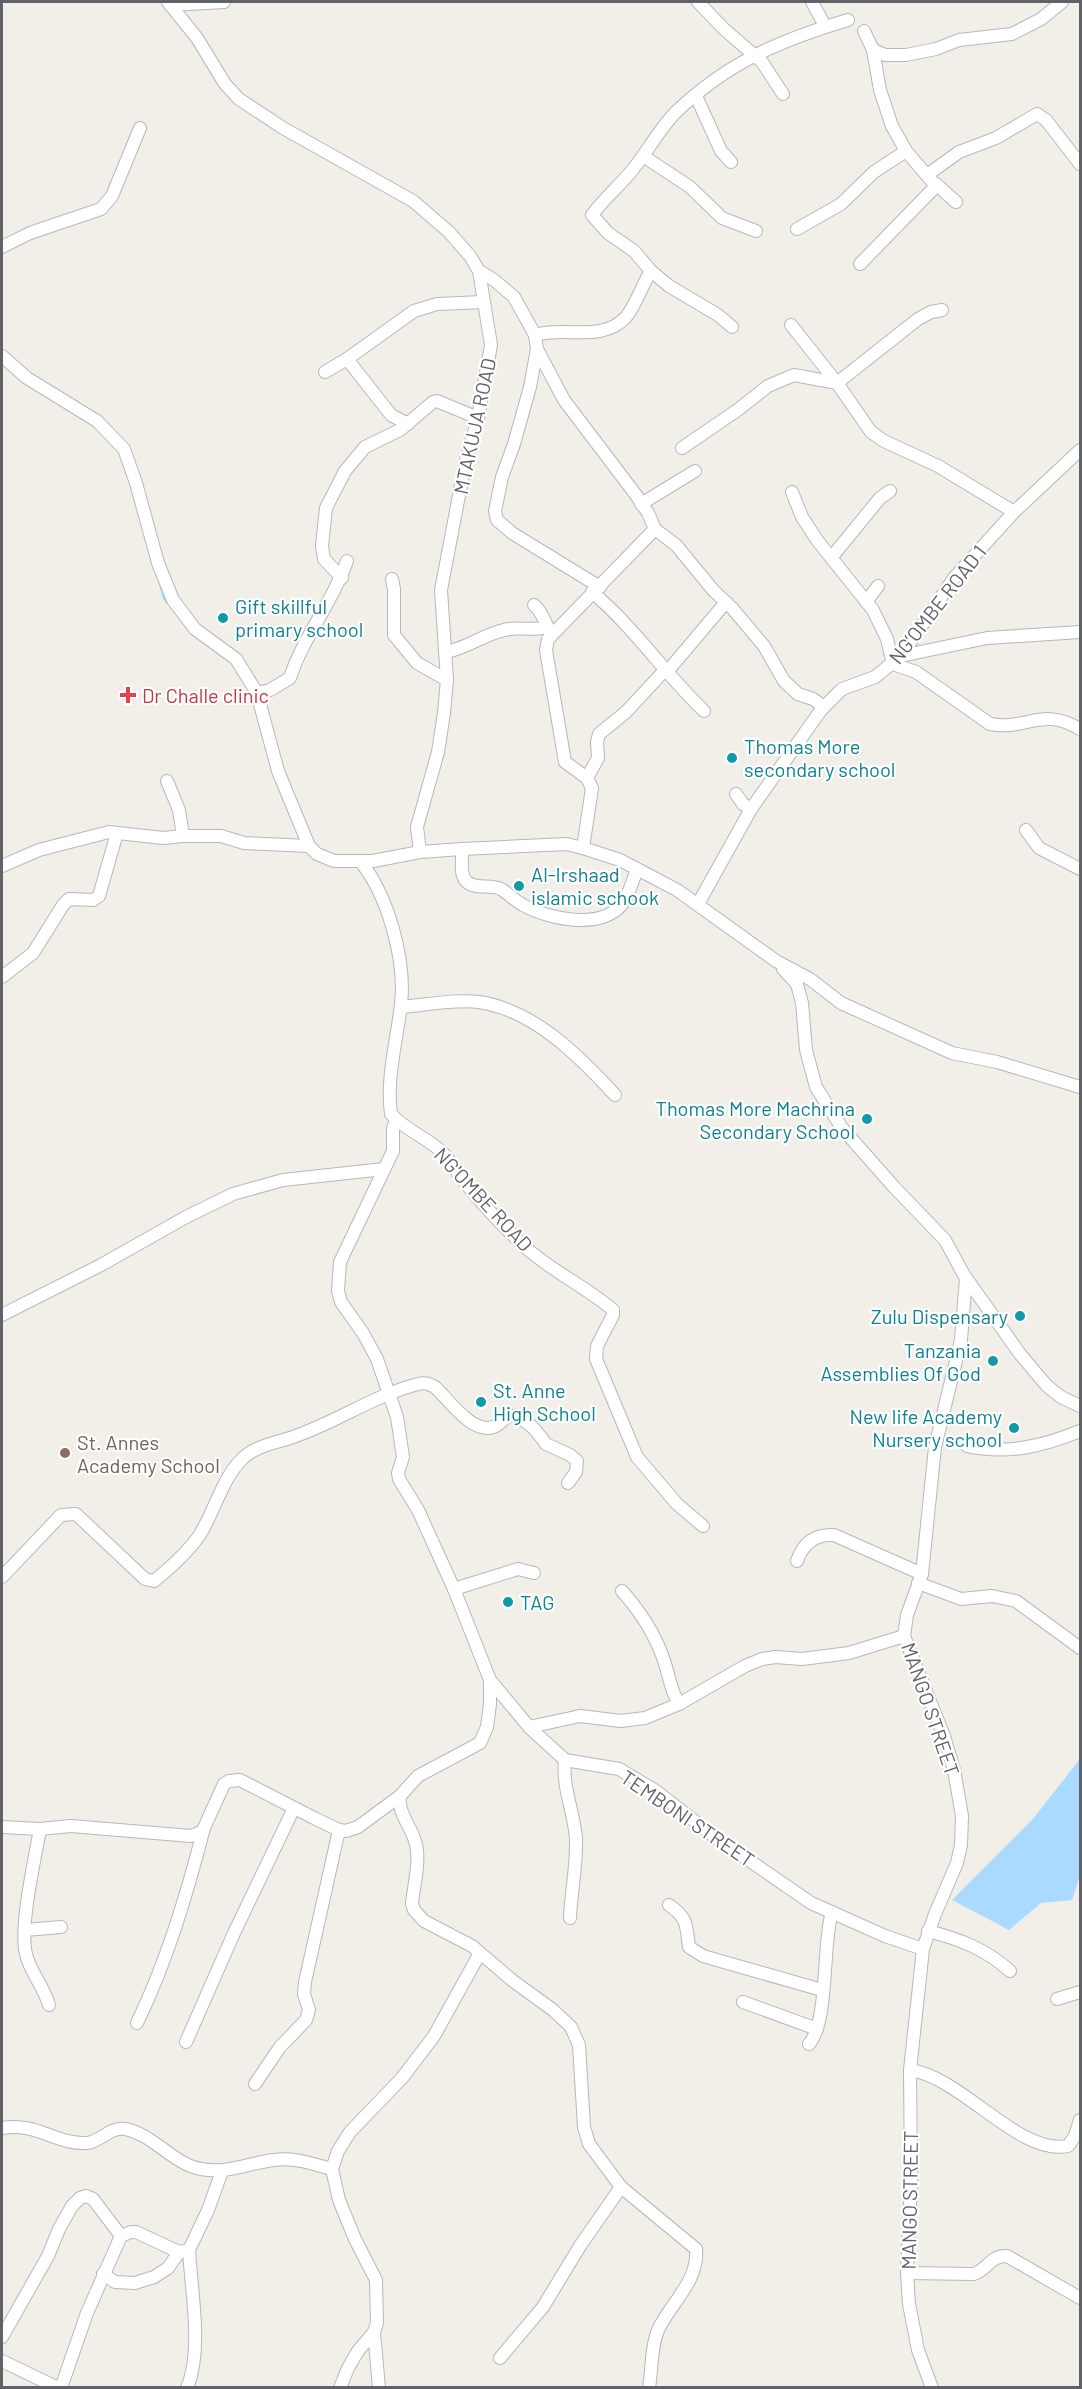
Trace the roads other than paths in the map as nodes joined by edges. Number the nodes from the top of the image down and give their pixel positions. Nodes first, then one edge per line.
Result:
1 (224, 2) edge
2 (698, 2) edge
3 (812, 2) edge
4 (1062, 2) edge
5 (169, 3) edge
6 (848, 20) dead end
7 (825, 26) junction
8 (864, 31) dead end
9 (873, 50) junction
10 (754, 55) junction
11 (783, 94) dead end
12 (696, 96) junction
13 (140, 128) dead end
14 (906, 151) junction
15 (643, 156) junction
16 (731, 162) dead end
17 (1080, 164) edge
18 (931, 180) junction
19 (956, 202) dead end
20 (797, 229) dead end
21 (756, 231) dead end
22 (2, 247) edge
23 (860, 264) dead end
24 (479, 271) junction
25 (651, 271) junction
26 (483, 302) junction
27 (942, 310) dead end
28 (791, 325) dead end
29 (732, 327) dead end
30 (536, 335) junction
31 (537, 349) junction
32 (3, 358) edge
33 (347, 359) junction
34 (325, 372) dead end
35 (837, 383) junction
36 (478, 418) junction
37 (408, 424) junction
38 (682, 448) dead end
39 (1080, 450) edge
40 (694, 471) dead end
41 (890, 491) dead end
42 (792, 492) dead end
43 (641, 504) junction
44 (1014, 512) junction
45 (655, 529) junction
46 (831, 558) junction
47 (347, 561) dead end
48 (342, 578) junction
49 (392, 579) dead end
50 (878, 586) dead end
51 (596, 590) junction
52 (726, 602) junction
53 (866, 602) junction
54 (534, 605) dead end
55 (550, 630) junction
56 (1080, 632) edge
57 (445, 652) junction
58 (897, 660) junction
59 (666, 671) junction
60 (447, 680) junction
61 (257, 693) junction
62 (824, 707) junction
63 (704, 711) dead end
64 (1080, 729) edge
65 (587, 778) junction
66 (168, 781) dead end
67 (736, 794) dead end
68 (751, 809) junction
69 (1026, 830) dead end
70 (117, 833) junction
71 (183, 836) junction
72 (309, 846) junction
73 (583, 848) junction
74 (462, 849) junction
75 (420, 852) junction
76 (360, 861) junction
77 (2, 866) edge
78 (637, 869) junction
79 (1080, 869) edge
80 (698, 904) junction
81 (776, 961) junction
82 (2, 976) edge
83 (400, 1007) junction
84 (1080, 1087) edge
85 (615, 1095) dead end
86 (396, 1120) junction
87 (384, 1169) junction
88 (966, 1278) junction
89 (2, 1315) edge
90 (389, 1394) junction
91 (1080, 1406) edge
92 (1080, 1431) edge
93 (967, 1446) dead end
94 (568, 1483) dead end
95 (703, 1526) dead end
96 (796, 1561) dead end
97 (534, 1573) dead end
98 (2, 1578) edge
99 (920, 1579) junction
100 (454, 1589) junction
101 (622, 1592) dead end
102 (904, 1635) junction
103 (1080, 1648) edge
104 (490, 1680) junction
105 (678, 1704) junction
106 (529, 1727) junction
107 (565, 1760) junction
108 (400, 1796) junction
109 (294, 1808) junction
110 (2, 1827) edge
111 (204, 1828) junction
112 (40, 1829) junction
113 (339, 1830) junction
114 (669, 1905) dead end
115 (832, 1912) junction
116 (570, 1918) dead end
117 (61, 1927) dead end
118 (25, 1930) junction
119 (928, 1931) junction
120 (922, 1949) junction
121 (480, 1953) junction
122 (1010, 1971) dead end
123 (822, 1990) junction
124 (1080, 1992) edge
125 (1057, 1999) dead end
126 (743, 2002) dead end
127 (50, 2005) dead end
128 (137, 2023) dead end
129 (817, 2028) junction
130 (186, 2042) dead end
131 (809, 2044) dead end
132 (910, 2070) junction
133 (255, 2084) dead end
134 (1080, 2120) edge
135 (2, 2128) edge
136 (332, 2169) junction
137 (222, 2171) junction
138 (621, 2187) junction
139 (121, 2236) junction
140 (184, 2251) junction
141 (103, 2274) junction
142 (907, 2274) junction
143 (1080, 2298) edge
144 (374, 2332) junction
145 (2, 2337) edge
146 (500, 2358) dead end
147 (2, 2361) edge
148 (60, 2388) edge
149 (186, 2388) edge
150 (340, 2388) edge
151 (379, 2388) edge
152 (649, 2388) edge
153 (932, 2388) edge

1 - 5 street
2 - 10 street
3 - 7 street
4 - 9 street
5 - 24 street, MTAKUJA ROAD
6 - 7 street
7 - 10 street
8 - 9 street
9 - 14 street
10 - 11 street
10 - 12 street
12 - 15 street
12 - 16 street
13 - 22 street
14 - 18 street
14 - 20 street
15 - 21 street
15 - 25 street
17 - 18 street
18 - 19 street
18 - 23 street
24 - 26 street, MTAKUJA ROAD
24 - 30 street
25 - 29 street
25 - 30 street
26 - 33 street
26 - 36 street, MTAKUJA ROAD
27 - 35 street
28 - 35 street
30 - 31 street
31 - 43 street
31 - 51 street
32 - 61 street
33 - 34 street
33 - 37 street
35 - 38 street
35 - 44 street
36 - 37 street
36 - 57 street, MTAKUJA ROAD
37 - 48 street
39 - 44 street, NG’OMBE ROAD 1
40 - 43 street
41 - 46 street
42 - 46 street
43 - 45 street
44 - 58 street, NG’OMBE ROAD 1
45 - 51 street
45 - 52 street
46 - 53 street
47 - 48 street
48 - 61 street
49 - 60 street
50 - 53 street
51 - 55 street
51 - 59 street
52 - 59 street
52 - 62 street
53 - 58 street
54 - 55 street
55 - 57 street
55 - 65 street
56 - 58 street
57 - 60 street, MTAKUJA ROAD
58 - 62 street, NG’OMBE ROAD 1
58 - 64 street
59 - 63 street
59 - 65 street
60 - 75 street, MTAKUJA ROAD
61 - 72 street
62 - 68 street, NG’OMBE ROAD 1
65 - 73 street
66 - 71 street
67 - 68 street
68 - 80 street, NG’OMBE ROAD 1
69 - 79 street
70 - 71 street
70 - 77 street
70 - 82 street
71 - 72 street
72 - 76 street
73 - 74 street
73 - 78 street
74 - 75 street
74 - 78 street
75 - 76 street
76 - 83 street
78 - 80 street
80 - 81 street
81 - 84 street
81 - 88 street
83 - 85 street
83 - 86 street
86 - 87 street
86 - 95 street, NG'OMBE ROAD
87 - 89 street
87 - 90 street
88 - 91 street
88 - 99 street, MANGO STREET
90 - 94 street
90 - 98 street
90 - 100 street
92 - 93 street
96 - 99 street
97 - 100 street
99 - 102 street, MANGO STREET
99 - 103 street
100 - 104 street
101 - 105 street
102 - 105 street
102 - 119 street, MANGO STREET
104 - 106 street
104 - 108 street
105 - 106 street
106 - 107 street
107 - 115 street, TEMBONI STREET
107 - 116 street
108 - 113 street
108 - 121 street
109 - 111 street
109 - 113 street
109 - 130 street
110 - 112 street
111 - 112 street
111 - 128 street
112 - 118 street
113 - 133 street
114 - 123 street
115 - 120 street, TEMBONI STREET
115 - 123 street
117 - 118 street
118 - 127 street
119 - 120 street, MANGO STREET
119 - 122 street
120 - 132 street, MANGO STREET
121 - 136 street
121 - 138 street
123 - 129 street
124 - 125 street
126 - 129 street
129 - 131 street
132 - 134 street
132 - 142 street, MANGO STREET
135 - 137 street
136 - 137 street
136 - 144 street
137 - 140 street
138 - 146 street
138 - 152 street
139 - 140 street
139 - 141 street
139 - 145 street
140 - 141 street
140 - 149 street
141 - 148 street
142 - 143 street
142 - 153 street, MANGO STREET
144 - 150 street
144 - 151 street
147 - 148 street

